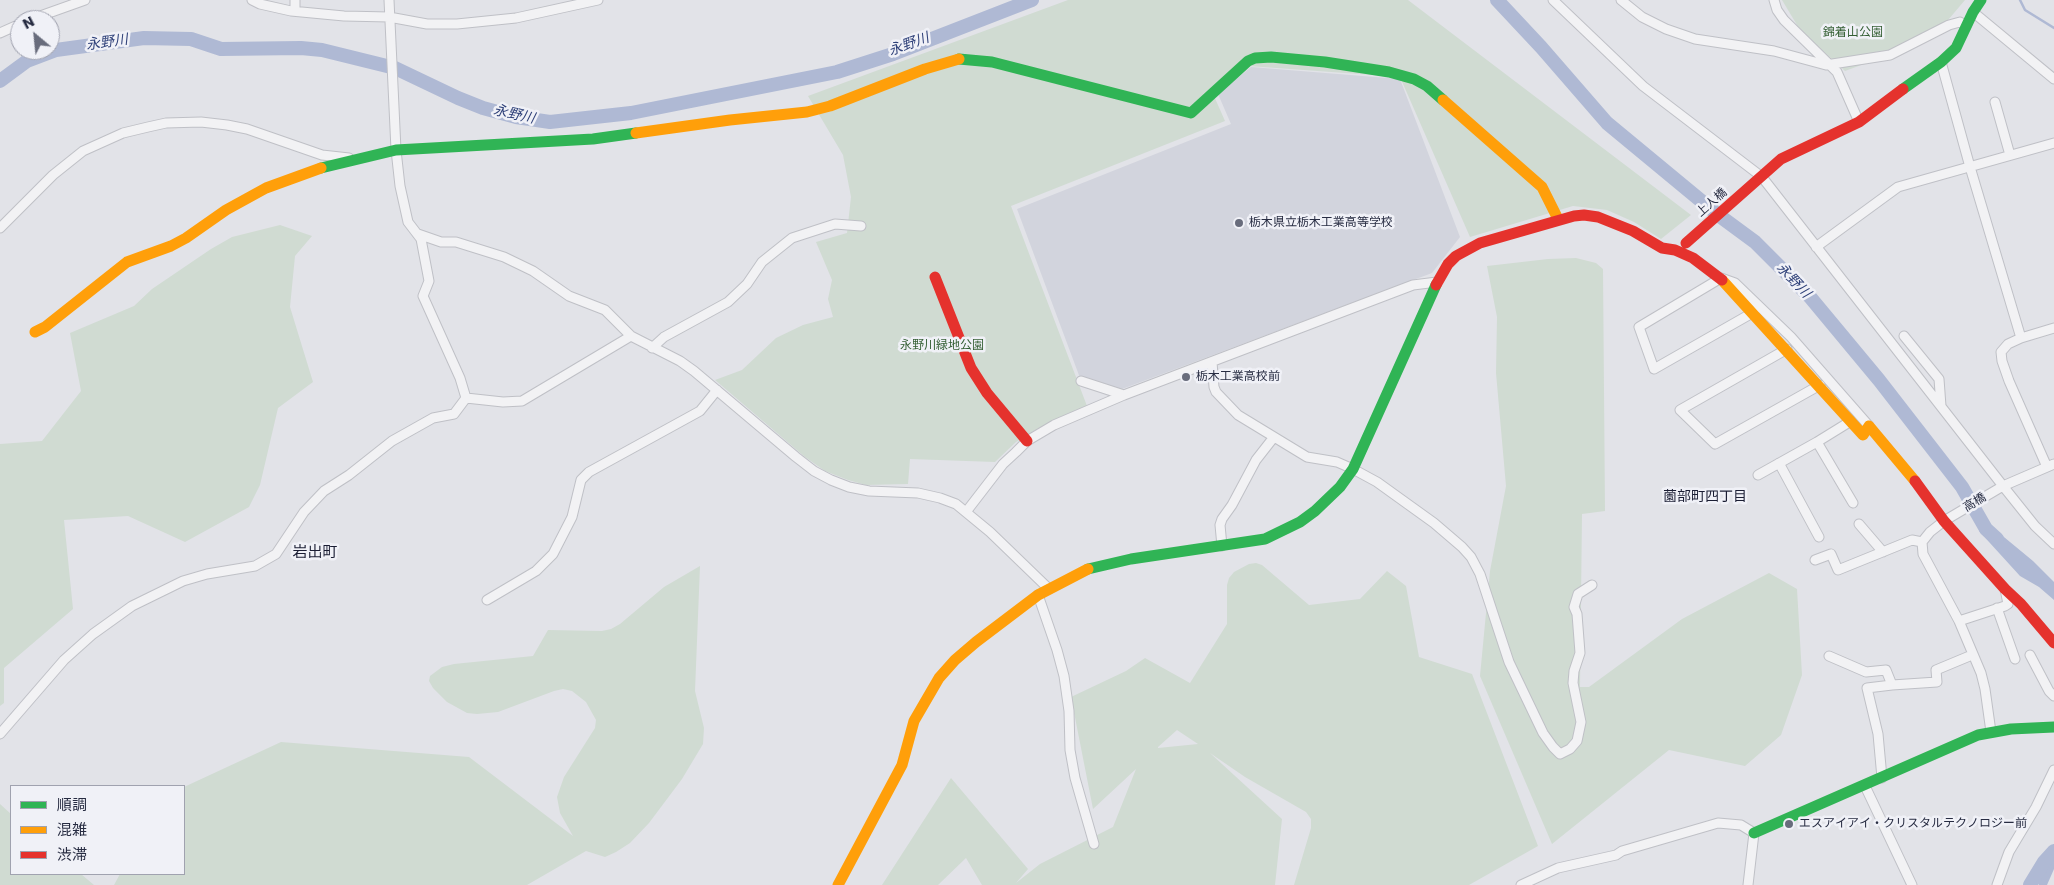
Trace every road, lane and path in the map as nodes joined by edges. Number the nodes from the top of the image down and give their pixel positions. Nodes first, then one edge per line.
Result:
1 (85, 0) edge
2 (252, 0) edge
3 (295, 0) edge
4 (389, 0) edge
5 (598, 0) edge
6 (1553, 0) edge
7 (1622, 0) edge
8 (1774, 0) edge
9 (1981, 0) edge
10 (57, 10) edge
11 (295, 11) junction
12 (1973, 12) junction
13 (389, 17) junction
14 (1966, 26) junction
15 (1941, 62) junction
16 (1830, 65) junction
17 (2054, 79) edge
18 (1995, 102) dead end
19 (1860, 122) junction
20 (2054, 142) edge
21 (396, 150) junction
22 (2010, 155) junction
23 (355, 159) junction
24 (1970, 167) junction
25 (1758, 180) junction
26 (1558, 219) junction
27 (861, 226) dead end
28 (0, 228) edge
29 (418, 234) junction
30 (1686, 243) joint
31 (1816, 247) junction
32 (1675, 250) junction
33 (936, 277) dead end
34 (1722, 278) junction
35 (1437, 282) junction
36 (1754, 312) junction
37 (2054, 328) edge
38 (35, 332) dead end
39 (631, 336) junction
40 (1904, 336) dead end
41 (2021, 338) junction
42 (652, 348) junction
43 (1788, 349) junction
44 (1212, 362) junction
45 (1081, 381) dead end
46 (1820, 385) junction
47 (717, 390) junction
48 (1124, 395) junction
49 (466, 398) junction
50 (1941, 407) junction
51 (1851, 421) junction
52 (1869, 426) junction
53 (1274, 437) junction
54 (1027, 442) junction
55 (1817, 442) junction
56 (1779, 463) junction
57 (2051, 466) edge
58 (1353, 469) junction
59 (1758, 474) dead end
60 (2000, 488) junction
61 (1853, 503) dead end
62 (966, 512) junction
63 (1948, 518) junction
64 (1859, 524) dead end
65 (1819, 536) dead end
66 (1922, 542) junction
67 (2054, 544) edge
68 (1222, 546) junction
69 (1883, 552) junction
70 (1816, 560) dead end
71 (1592, 585) dead end
72 (1049, 589) junction
73 (2005, 589) junction
74 (1038, 596) junction
75 (486, 600) dead end
76 (1997, 608) junction
77 (1959, 621) junction
78 (2054, 644) edge
79 (1972, 655) junction
80 (2030, 655) dead end
81 (1830, 656) dead end
82 (2015, 659) dead end
83 (1892, 685) junction
84 (2054, 696) edge
85 (2054, 727) edge
86 (1991, 732) junction
87 (0, 734) edge
88 (2054, 770) edge
89 (1882, 778) junction
90 (1865, 786) junction
91 (1754, 833) junction
92 (1094, 844) dead end
93 (838, 885) edge
94 (1521, 885) edge
95 (1748, 885) edge
96 (1912, 885) edge
97 (1997, 885) edge

1 - 10 street
2 - 11 street
3 - 11 street
4 - 13 street
5 - 13 street
6 - 25 street
7 - 16 street
8 - 16 street
9 - 12 street, 上人橋
11 - 13 street
12 - 14 street, 上人橋
12 - 17 street
13 - 21 street
14 - 15 street, 上人橋
14 - 16 street
15 - 19 street, 上人橋
15 - 24 street
16 - 19 street
18 - 22 street
19 - 25 street, 上人橋
20 - 22 street
21 - 23 street
21 - 26 street
21 - 29 street
22 - 24 street
23 - 28 street
23 - 38 street
24 - 31 street
24 - 41 street
25 - 30 street, 上人橋
25 - 31 street
26 - 32 street
26 - 35 street
27 - 42 street
29 - 39 street
29 - 49 street
30 - 32 street
31 - 50 street
32 - 34 street
33 - 54 street
34 - 36 street
34 - 36 street
34 - 52 street
35 - 44 street
35 - 58 street
36 - 43 street
37 - 41 street
39 - 42 street
39 - 49 street
40 - 50 street
41 - 57 street
42 - 47 street
43 - 46 street
43 - 46 street
44 - 48 street
44 - 53 street
45 - 48 street
46 - 51 street
47 - 62 street
47 - 75 street
48 - 54 street
49 - 87 street
50 - 60 street
51 - 52 street
51 - 55 street
52 - 63 street
53 - 58 street
53 - 68 street
54 - 62 street
55 - 56 street
55 - 61 street
56 - 59 street
56 - 65 street
57 - 60 street, 高橋
58 - 68 street
58 - 71 street
60 - 63 street, 高橋
60 - 67 street
62 - 72 street
63 - 66 street, 高橋
63 - 73 street
64 - 69 street
66 - 69 street
66 - 77 street
68 - 72 street
69 - 70 street
72 - 74 street
73 - 76 street
73 - 78 street
74 - 92 street
74 - 93 street
76 - 77 street
76 - 82 street
77 - 79 street
79 - 83 street
79 - 86 street
80 - 84 street
81 - 83 street
83 - 89 street
85 - 86 street
86 - 89 street
88 - 97 street
89 - 90 street
90 - 91 street
90 - 96 street
91 - 94 street
91 - 95 street

